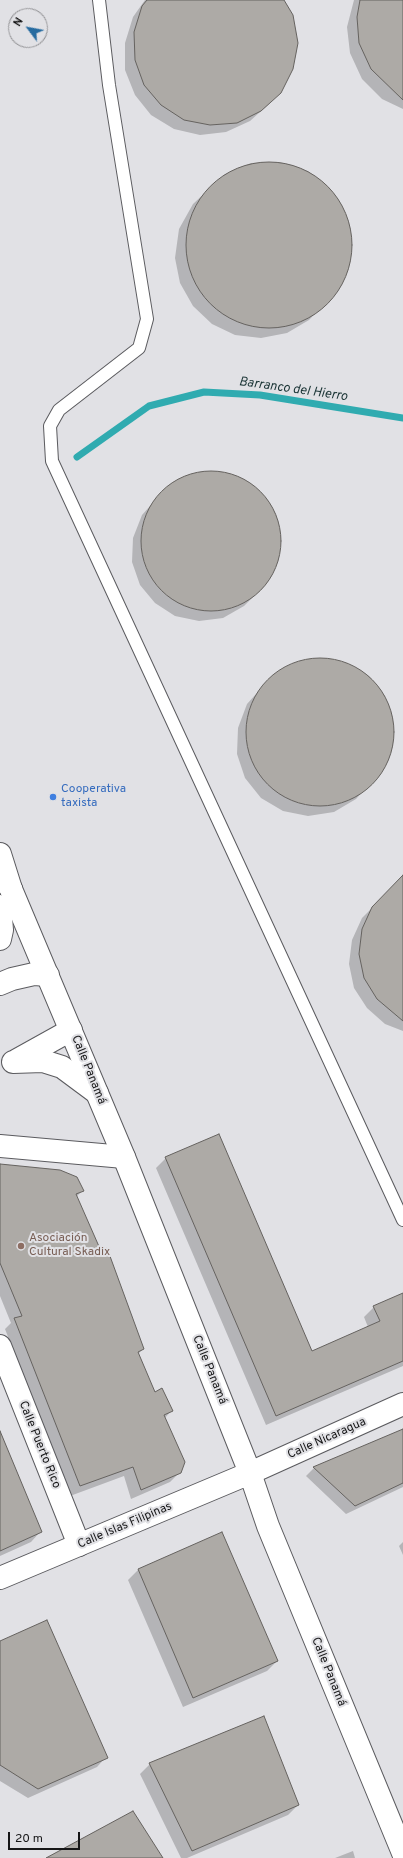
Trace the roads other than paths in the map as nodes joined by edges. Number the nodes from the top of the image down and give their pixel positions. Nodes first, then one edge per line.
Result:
1 (99, 0) edge
2 (0, 854) edge
3 (4, 889) edge
4 (0, 938) edge
5 (48, 975) junction
6 (0, 984) edge
7 (71, 1030) junction
8 (6, 1066) edge
9 (97, 1093) junction
10 (0, 1146) edge
11 (124, 1157) junction
12 (403, 1220) edge
13 (0, 1346) edge
14 (403, 1404) edge
15 (250, 1473) junction
16 (79, 1545) junction
17 (0, 1578) edge
18 (403, 1853) edge

1 - 12 lane
2 - 3 main road
3 - 4 main road
3 - 5 main road, Calle Panamá
5 - 6 main road
5 - 7 main road, Calle Panamá
7 - 8 main road
7 - 9 main road, Calle Panamá
8 - 9 main road
9 - 11 main road, Calle Panamá
10 - 11 main road
11 - 15 main road, Calle Panamá
13 - 16 main road, Calle Puerto Rico
14 - 15 main road, Calle Nicaragua
15 - 16 main road, Calle Islas Filipinas
15 - 18 main road, Calle Panamá
16 - 17 main road, Calle Islas Filipinas

